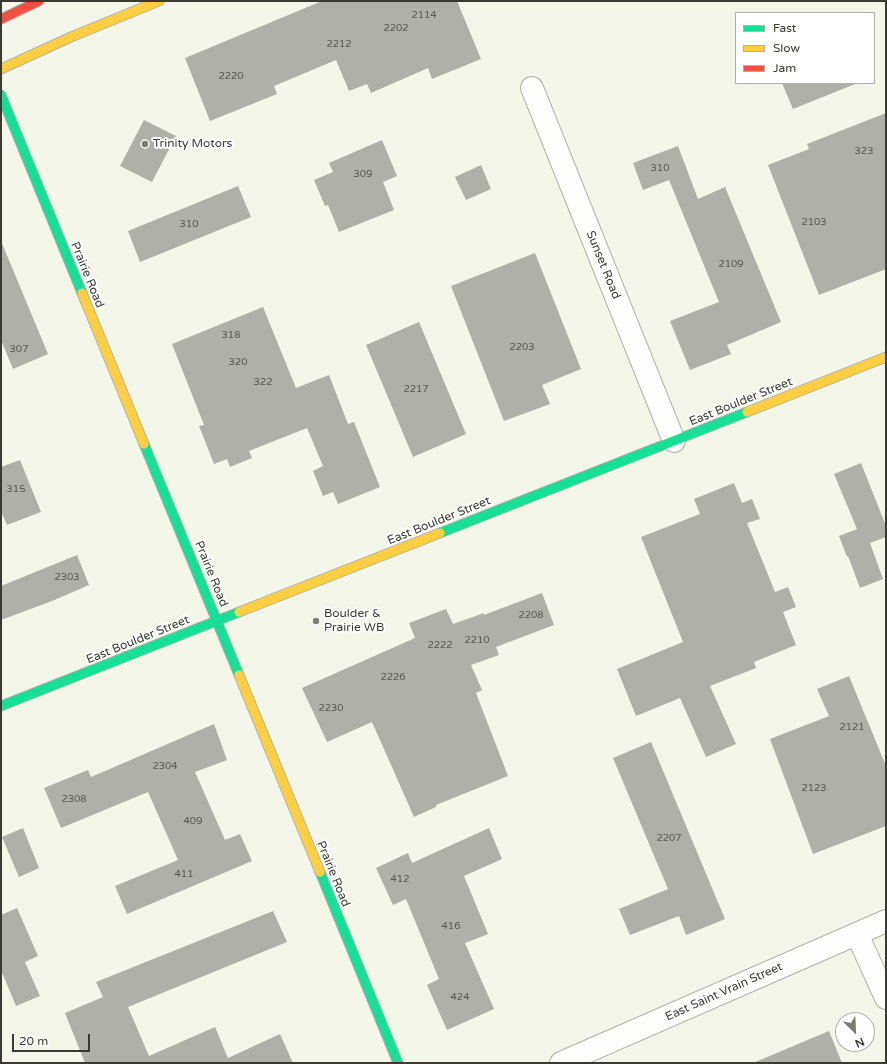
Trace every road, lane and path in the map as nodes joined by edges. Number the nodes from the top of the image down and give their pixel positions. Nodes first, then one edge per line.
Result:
1 (39, 1) edge
2 (159, 1) edge
3 (1, 19) edge
4 (1, 69) edge
5 (532, 88) dead end
6 (1, 95) edge
7 (886, 357) edge
8 (674, 441) junction
9 (217, 621) junction
10 (1, 706) edge
11 (886, 921) edge
12 (857, 934) junction
13 (886, 998) edge
14 (398, 1063) edge
15 (561, 1063) edge

1 - 3 street
2 - 4 street
5 - 8 street, Sunset Road
6 - 9 street, Prairie Road
7 - 8 street, East Boulder Street
8 - 9 street, East Boulder Street
9 - 10 street, East Boulder Street
9 - 14 street, Prairie Road
11 - 12 street, East Saint Vrain Street
12 - 13 street
12 - 15 street, East Saint Vrain Street

